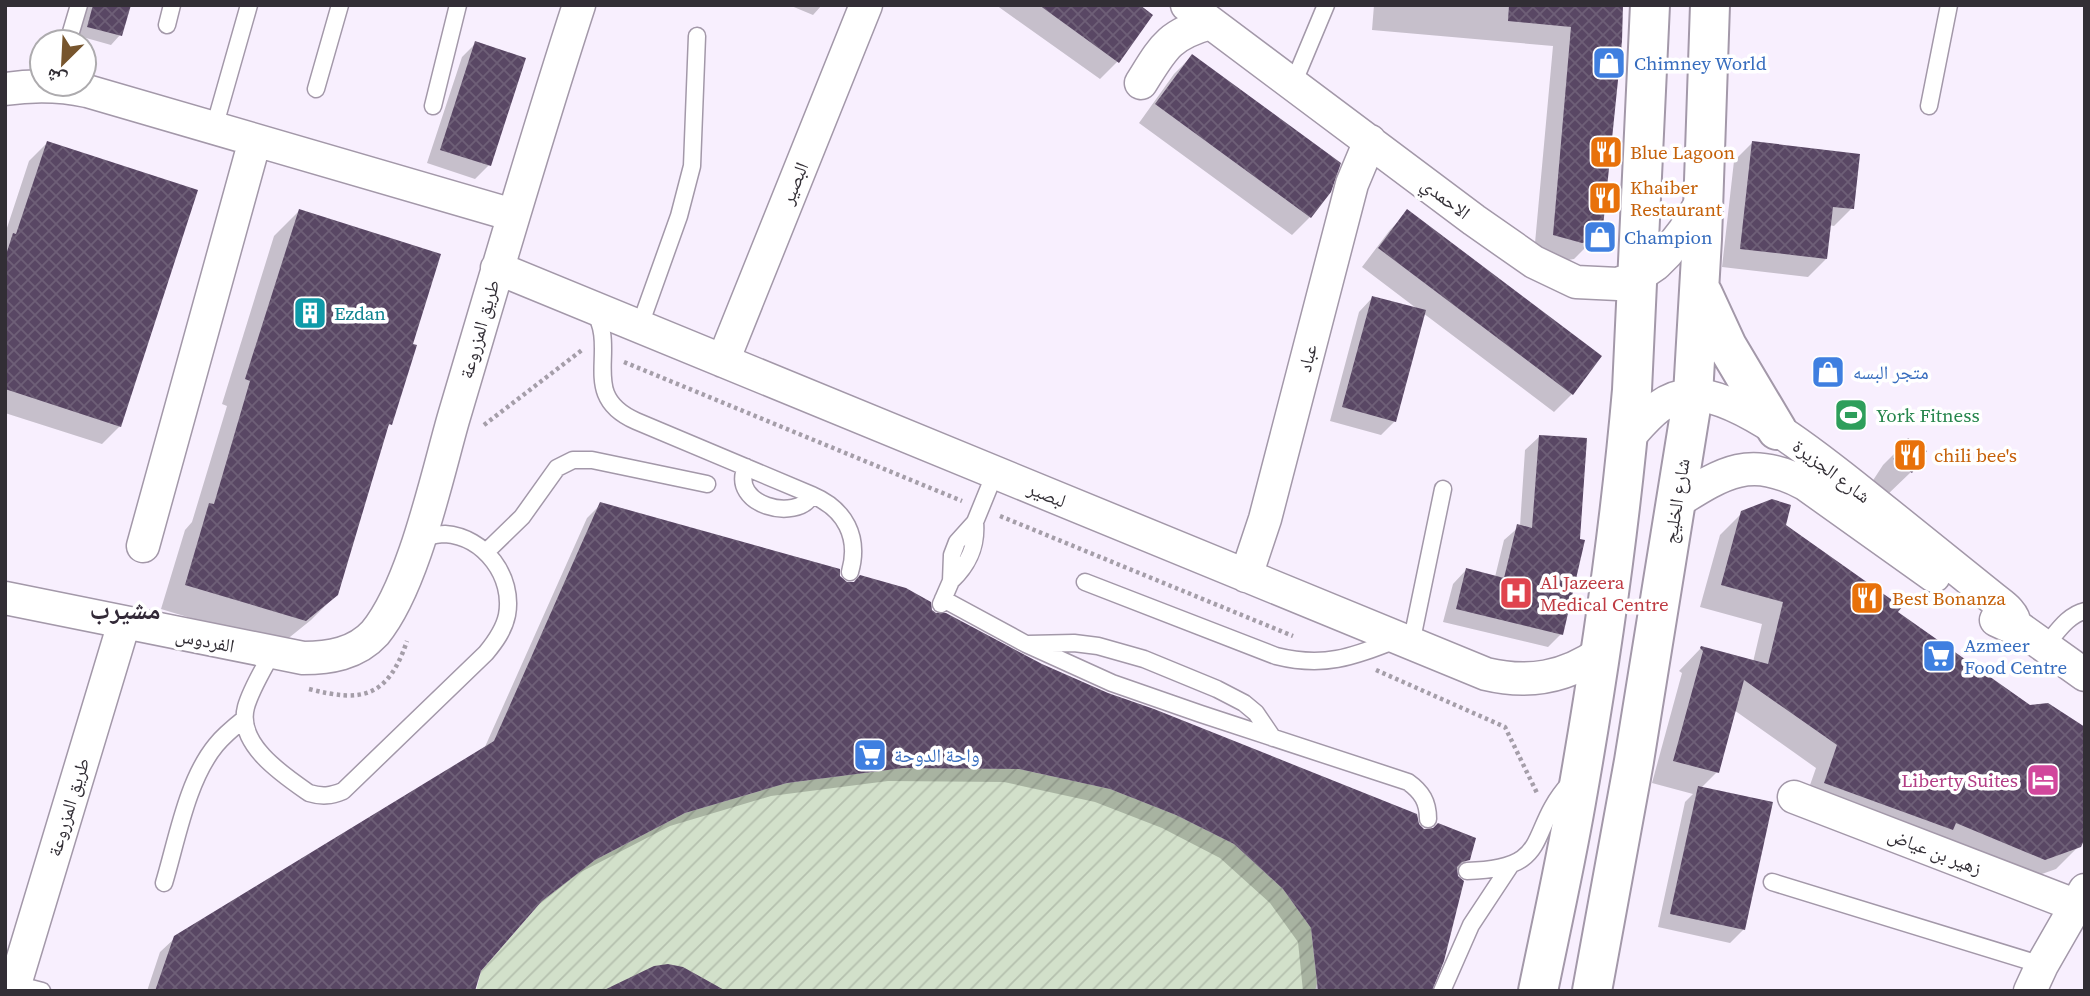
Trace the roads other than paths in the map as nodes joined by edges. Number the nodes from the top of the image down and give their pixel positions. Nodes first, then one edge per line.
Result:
1 (79, 5) edge
2 (173, 5) edge
3 (249, 5) edge
4 (340, 5) edge
5 (458, 5) edge
6 (579, 5) edge
7 (866, 5) edge
8 (1166, 5) edge
9 (1326, 5) edge
10 (1650, 5) edge
11 (1710, 5) edge
12 (1949, 5) edge
13 (1198, 14) edge
14 (167, 24) dead end
15 (72, 28) edge
16 (697, 36) dead end
17 (1164, 46) junction
18 (1141, 83) dead end
19 (1293, 84) junction
20 (28, 87) edge
21 (5, 89) edge
22 (316, 89) dead end
23 (98, 94) edge
24 (433, 106) dead end
25 (1929, 106) dead end
26 (214, 128) junction
27 (255, 140) junction
28 (1370, 141) junction
29 (1704, 198) junction
30 (513, 215) junction
31 (497, 268) junction
32 (1637, 277) junction
33 (1700, 287) junction
34 (592, 308) junction
35 (639, 328) junction
36 (723, 361) junction
37 (1693, 394) junction
38 (1777, 430) junction
39 (1628, 438) junction
40 (746, 467) junction
41 (995, 473) junction
42 (707, 484) dead end
43 (1443, 489) dead end
44 (812, 495) junction
45 (1675, 503) junction
46 (418, 539) junction
47 (143, 546) dead end
48 (486, 552) junction
49 (850, 572) dead end
50 (1246, 576) junction
51 (1085, 582) dead end
52 (5, 598) edge
53 (2085, 611) edge
54 (124, 623) junction
55 (2015, 625) junction
56 (1405, 642) junction
57 (363, 644) joint
58 (1026, 644) junction
59 (2045, 646) junction
60 (272, 653) junction
61 (1600, 653) junction
62 (2085, 675) edge
63 (244, 719) junction
64 (1273, 738) junction
65 (1581, 771) junction
66 (1794, 797) dead end
67 (1428, 819) dead end
68 (1510, 866) junction
69 (1467, 871) dead end
70 (1772, 882) dead end
71 (164, 883) dead end
72 (2082, 901) edge
73 (2036, 978) edge
74 (23, 988) edge
75 (1442, 991) edge
76 (1538, 991) edge
77 (1592, 991) edge

1 - 15 lane
2 - 14 lane
3 - 26 lane
4 - 22 lane
5 - 24 lane
6 - 30 street, طريق المزروعة
7 - 36 street, البصير
8 - 17 street
9 - 19 lane
10 - 32 main road
11 - 29 main road, شارع الخليج
12 - 25 lane
13 - 17 street
13 - 19 street, الاحمدي
16 - 35 lane
17 - 18 street
19 - 28 street, الاحمدي
20 - 21 street
23 - 26 street
26 - 27 street
27 - 30 street
27 - 47 street
28 - 32 street, الاحمدي
28 - 50 street, عباد
29 - 32 street, الاحمدي
29 - 33 main road, شارع الخليج
30 - 31 street, طريق المزروعة
31 - 34 street, لبصير
31 - 46 street, طريق المزروعة
32 - 39 main road
33 - 37 main road, شارع الخليج
33 - 38 main road
34 - 35 street, لبصير
34 - 40 lane
35 - 36 street, لبصير
36 - 41 street, لبصير
37 - 38 street, شارع الجزيرة
37 - 39 street
37 - 45 main road, شارع الخليج
38 - 55 street, شارع الجزيرة
39 - 61 main road
40 - 44 lane
40 - 44 lane
41 - 50 street, لبصير
41 - 58 lane
42 - 48 lane
43 - 56 lane
44 - 49 lane
45 - 55 street, شارع الجزيرة
45 - 77 main road, شارع الخليج
46 - 48 lane
46 - 57 street, طريق المزروعة
48 - 63 lane
50 - 56 street, لبصير
51 - 56 lane
52 - 54 street, الفردوس
53 - 59 lane
54 - 60 street, الفردوس
54 - 74 street, طريق المزروعة
55 - 59 street, شارع الجزيرة
56 - 61 street, لبصير
57 - 60 street, الفردوس
58 - 64 lane
58 - 64 lane
59 - 62 street, شارع الجزيرة
60 - 63 lane
61 - 65 main road
63 - 71 lane
64 - 67 lane
65 - 68 lane
65 - 76 main road
66 - 72 street, زهير بن عياض
68 - 69 lane
68 - 75 lane
70 - 73 lane
72 - 73 street, زهير بن عياض

